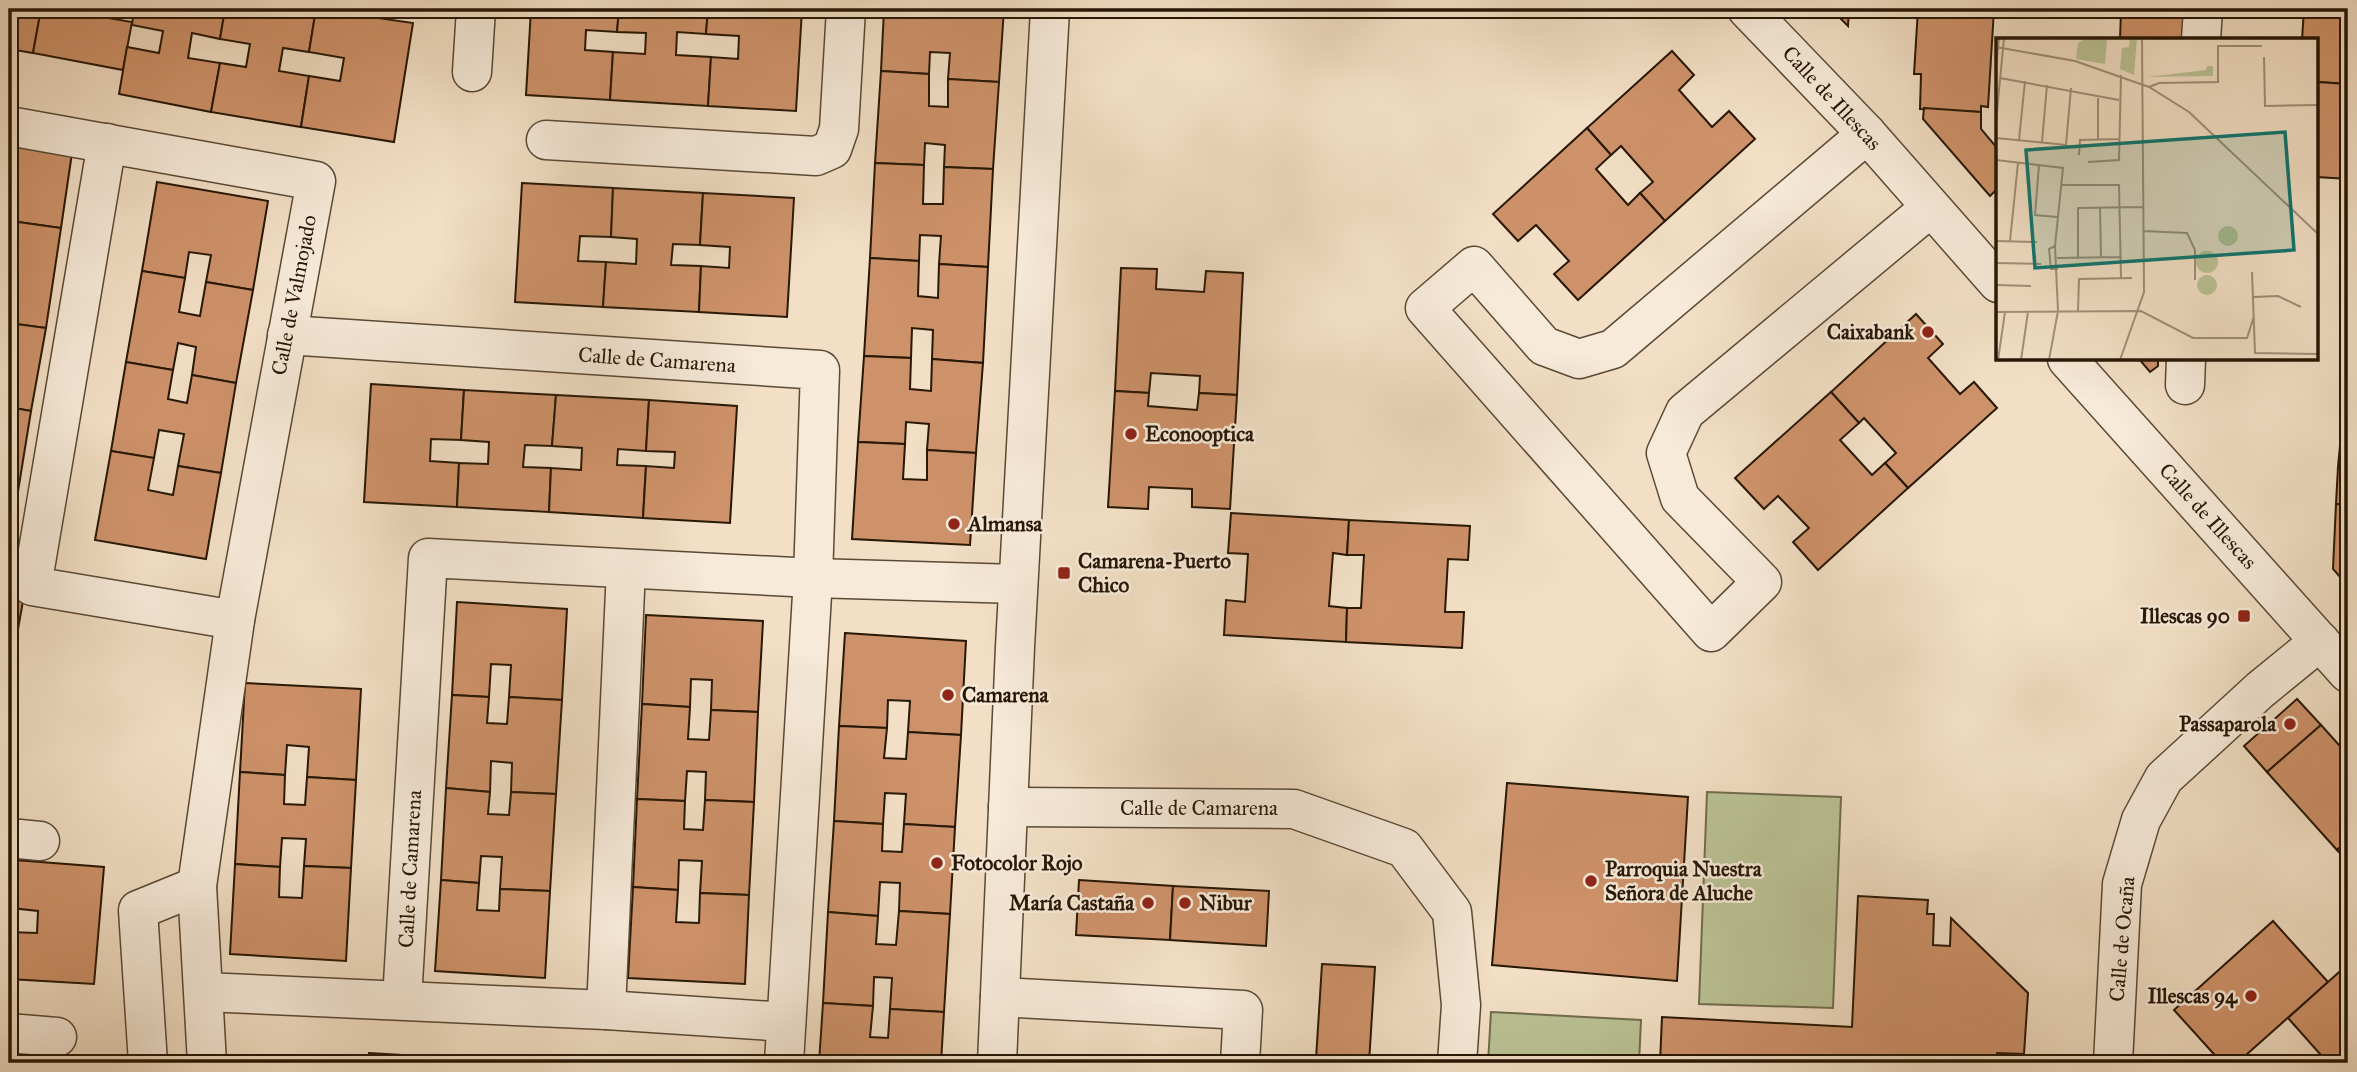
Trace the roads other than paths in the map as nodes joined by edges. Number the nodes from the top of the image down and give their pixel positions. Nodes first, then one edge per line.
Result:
1 (476, 9) edge
2 (846, 9) edge
3 (1050, 9) edge
4 (1747, 9) edge
5 (2203, 9) edge
6 (2201, 38) edge
7 (472, 72) dead end
8 (9, 126) edge
9 (1867, 134) junction
10 (547, 140) dead end
11 (107, 143) junction
12 (1930, 208) junction
13 (1996, 281) edge
14 (287, 335) junction
15 (2068, 360) edge
16 (626, 569) junction
17 (813, 578) junction
18 (1018, 584) junction
19 (235, 620) junction
20 (2320, 641) junction
21 (2348, 673) edge
22 (1008, 807) junction
23 (197, 886) junction
24 (204, 992) junction
25 (1000, 997) junction
26 (402, 1000) junction
27 (606, 1010) junction
28 (786, 1022) junction
29 (9, 1033) edge
30 (57, 1037) dead end
31 (148, 1063) edge
32 (206, 1063) edge
33 (784, 1063) edge
34 (997, 1063) edge
35 (1240, 1063) edge
36 (1457, 1063) edge
37 (2113, 1063) edge

1 - 7 street
2 - 10 street
3 - 18 street
4 - 9 street, Calle de Illescas
5 - 6 street
8 - 11 street, Calle de Valmojado
9 - 12 street, Calle de Illescas
9 - 12 street
11 - 14 street, Calle de Valmojado
11 - 19 street
12 - 13 street, Calle de Illescas
14 - 17 street, Calle de Camarena
14 - 19 street, Calle de Valmojado
15 - 20 street, Calle de Illescas
16 - 17 street, Calle de Camarena
16 - 26 street, Calle de Camarena
16 - 27 street
17 - 18 street, Calle de Camarena
17 - 28 street, Calle de Camarena
18 - 22 street
19 - 23 street, Calle de Valmojado
20 - 21 street, Calle de Illescas
20 - 37 street, Calle de Ocaña
22 - 25 street
22 - 36 street, Calle de Camarena
23 - 24 street, Calle de Valmojado
23 - 31 street
24 - 26 street
24 - 32 street, Calle de Valmojado
25 - 34 street
25 - 35 street
26 - 27 street
27 - 28 street
28 - 33 street, Calle de Camarena
29 - 30 street

